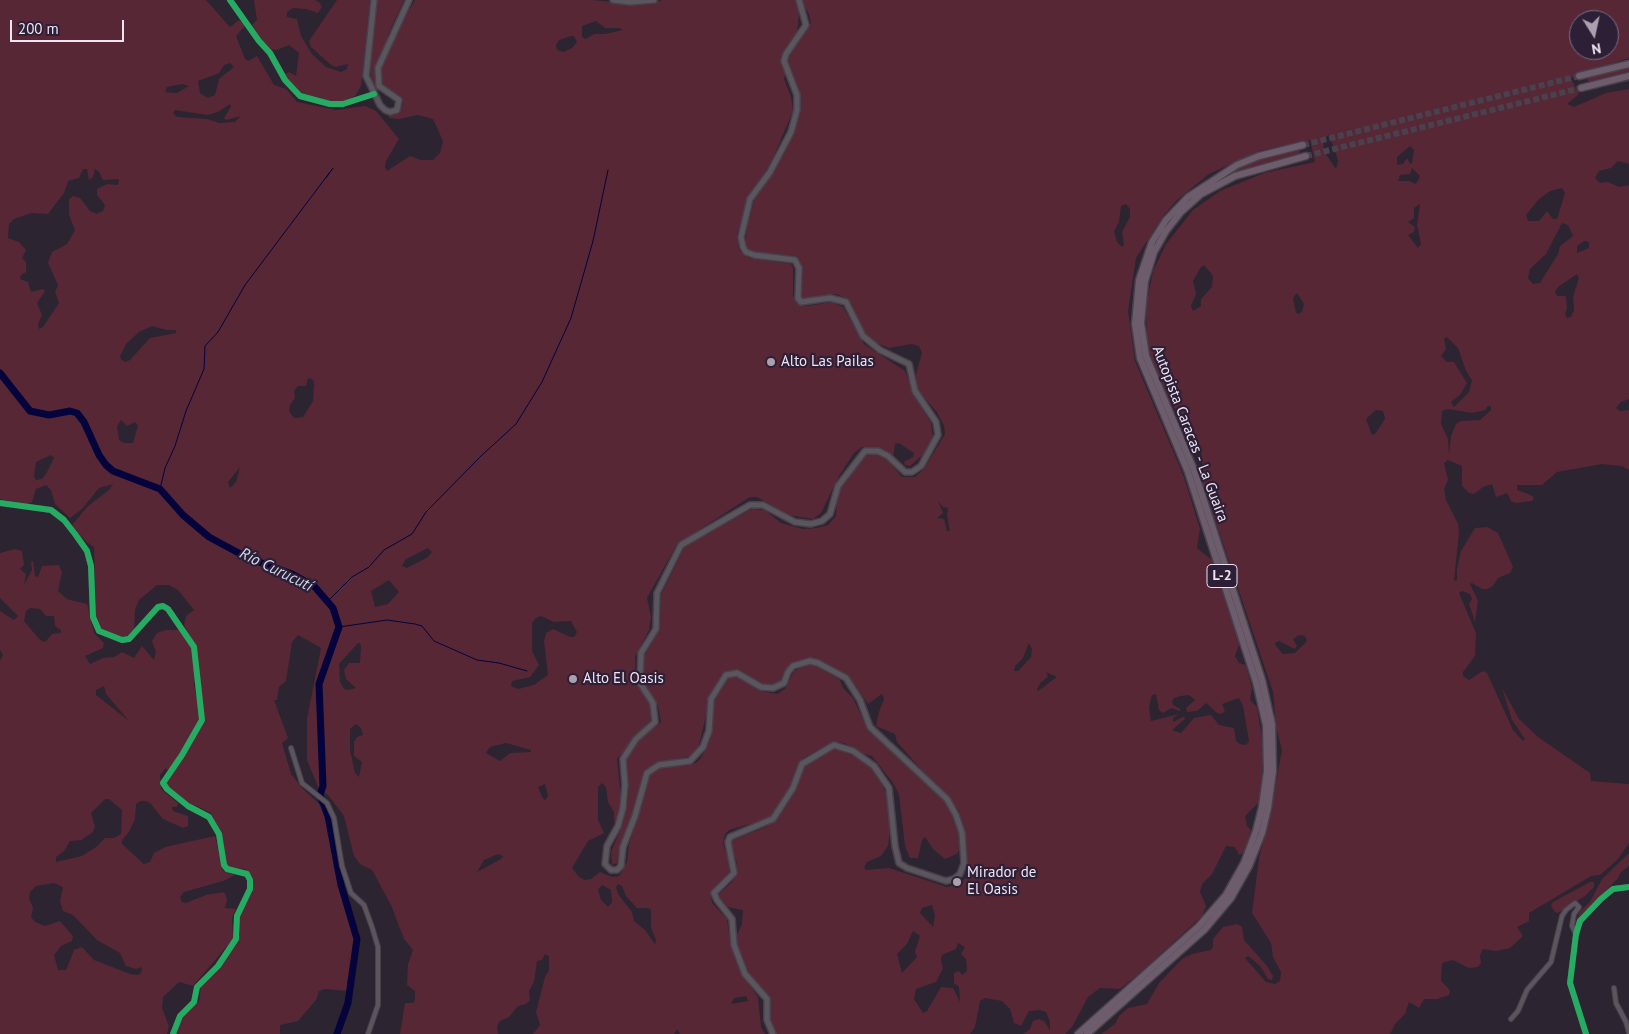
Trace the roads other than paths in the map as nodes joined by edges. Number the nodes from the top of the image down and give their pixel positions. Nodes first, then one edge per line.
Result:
1 (230, 0) edge
2 (374, 0) edge
3 (409, 0) edge
4 (613, 0) edge
5 (654, 0) edge
6 (799, 0) edge
7 (1629, 64) edge
8 (1578, 76) tunnel mouth
9 (1629, 76) edge
10 (1582, 88) tunnel mouth
11 (374, 94) junction
12 (1303, 144) tunnel mouth
13 (1306, 156) tunnel mouth
14 (0, 503) edge
15 (292, 748) dead end
16 (1629, 886) edge
17 (1576, 934) junction
18 (1614, 988) dead end
19 (1510, 1019) dead end
20 (1629, 1033) edge
21 (173, 1034) edge
22 (368, 1034) edge
23 (773, 1034) edge
24 (1078, 1034) edge
25 (1087, 1034) edge
26 (1586, 1034) edge

1 - 11 street
2 - 11 main road
3 - 11 main road
4 - 5 main road
6 - 23 main road
7 - 8 highway
9 - 10 highway
12 - 24 highway, Autopista Caracas - La Guaira / L-2
13 - 25 highway, Autopista Caracas - La Guaira / L-2
14 - 21 street
15 - 22 street
16 - 17 street
17 - 19 street
17 - 26 street
18 - 20 street

